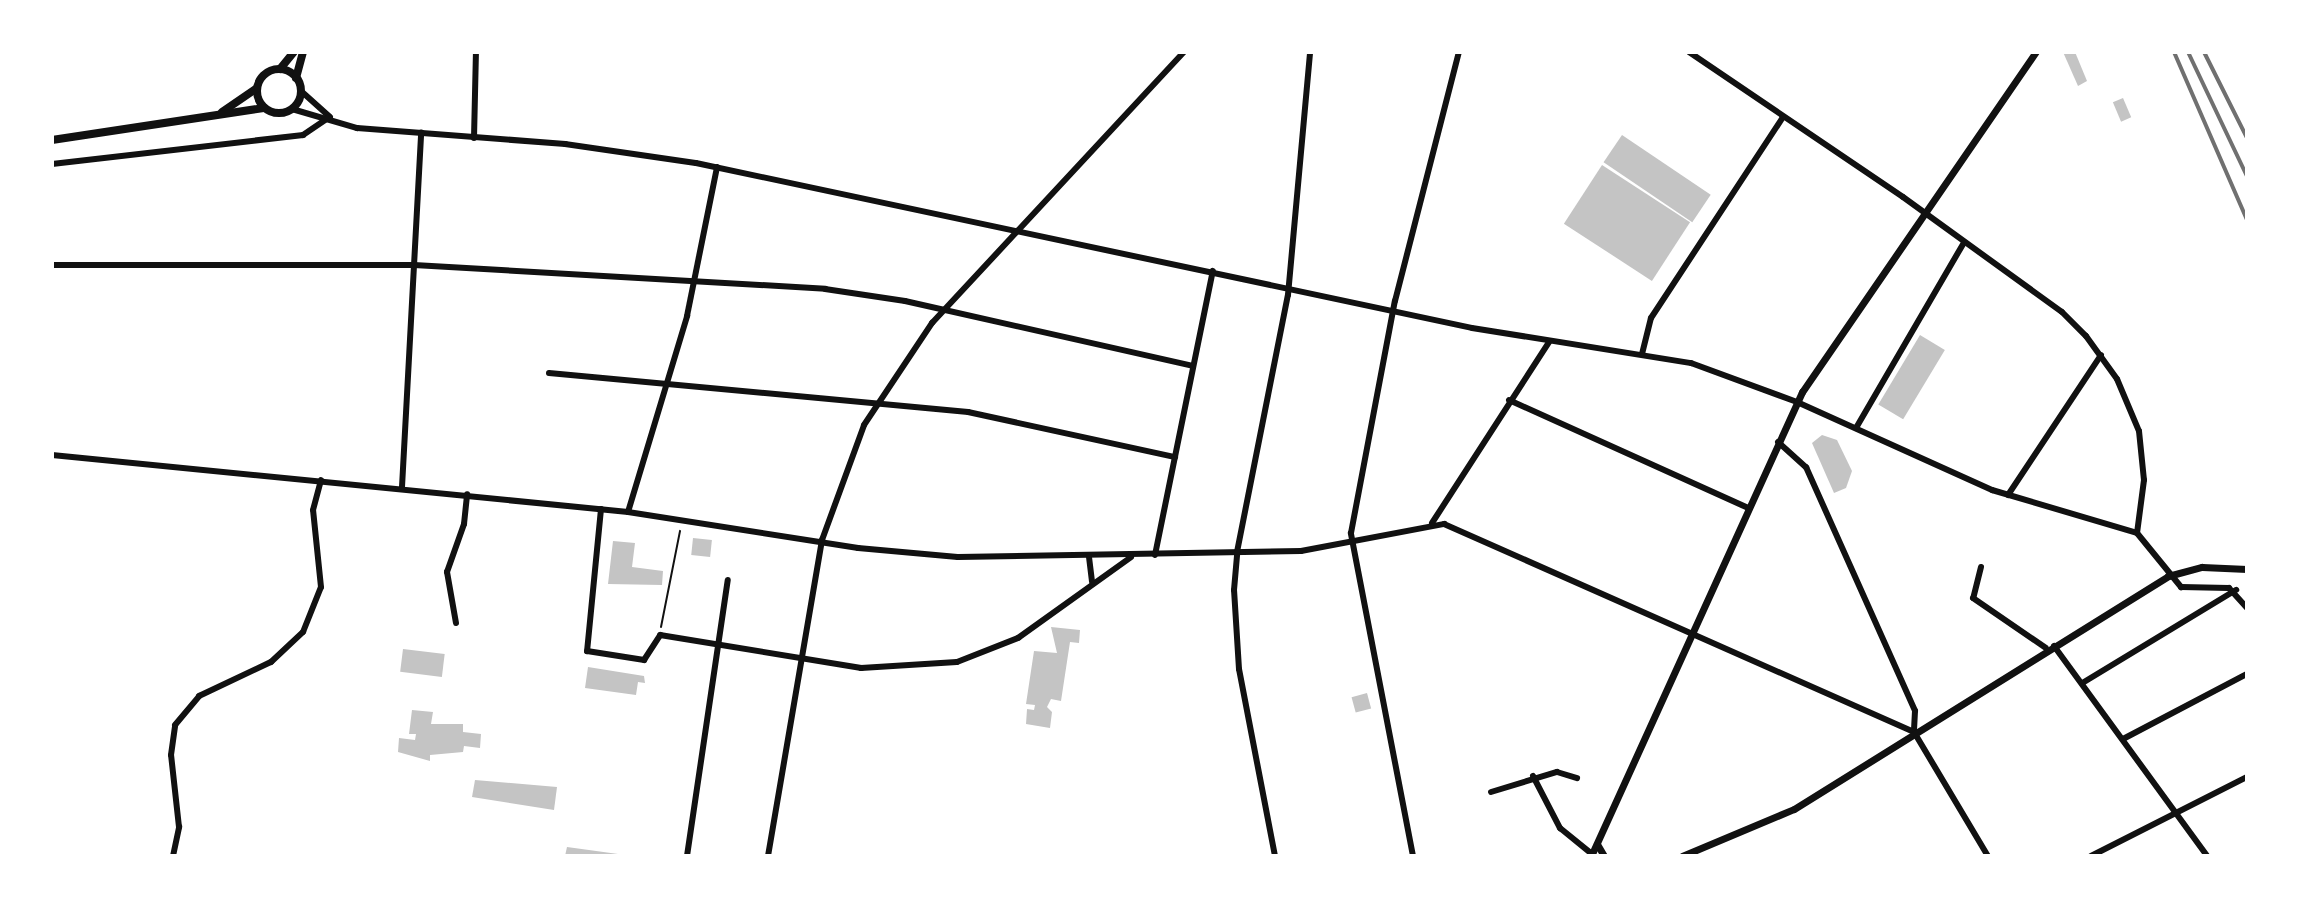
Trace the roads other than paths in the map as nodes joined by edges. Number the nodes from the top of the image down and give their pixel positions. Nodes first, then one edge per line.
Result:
1 (294, 52) edge
2 (303, 52) edge
3 (476, 52) edge
4 (1184, 52) edge
5 (1310, 52) edge
6 (1459, 52) edge
7 (1689, 52) edge
8 (2036, 52) edge
9 (280, 69) junction
10 (296, 78) junction
11 (257, 88) junction
12 (301, 91) junction
13 (264, 108) junction
14 (292, 109) junction
15 (222, 113) junction
16 (330, 117) junction
17 (1783, 117) junction
18 (421, 133) junction
19 (474, 138) junction
20 (52, 140) edge
21 (52, 164) edge
22 (717, 167) junction
23 (1922, 215) junction
24 (1019, 229) junction
25 (1963, 244) junction
26 (52, 265) edge
27 (414, 265) junction
28 (1213, 271) junction
29 (696, 278) junction
30 (1289, 288) junction
31 (945, 310) junction
32 (1393, 311) junction
33 (1549, 342) junction
34 (1642, 354) junction
35 (2101, 355) junction
36 (1193, 366) junction
37 (549, 373) dead end
38 (666, 385) junction
39 (1509, 400) junction
40 (1797, 402) junction
41 (877, 403) junction
42 (1856, 428) junction
43 (1778, 442) junction
44 (52, 455) edge
45 (1175, 457) junction
46 (321, 480) junction
47 (402, 487) junction
48 (467, 494) junction
49 (2008, 495) junction
50 (1748, 508) junction
51 (601, 509) junction
52 (628, 512) junction
53 (1432, 523) junction
54 (2137, 533) junction
55 (822, 540) junction
56 (1352, 543) junction
57 (1237, 552) junction
58 (1155, 555) junction
59 (1089, 557) junction
60 (1131, 557) junction
61 (1981, 567) dead end
62 (2247, 569) edge
63 (2168, 576) junction
64 (728, 580) dead end
65 (1092, 582) junction
66 (2236, 590) junction
67 (2247, 608) edge
68 (456, 623) dead end
69 (1691, 634) junction
70 (720, 646) junction
71 (2049, 646) junction
72 (799, 659) junction
73 (2247, 674) edge
74 (2084, 682) junction
75 (1914, 732) junction
76 (2123, 739) junction
77 (1533, 776) junction
78 (2247, 777) edge
79 (1577, 778) dead end
80 (1491, 792) dead end
81 (2177, 813) junction
82 (1597, 844) junction
83 (1592, 855) edge
84 (173, 856) edge
85 (687, 856) edge
86 (768, 856) edge
87 (1275, 856) edge
88 (1413, 856) edge
89 (1604, 856) edge
90 (1682, 856) edge
91 (1988, 856) edge
92 (2091, 856) edge
93 (2207, 856) edge

1 - 9 main road
2 - 10 main road
3 - 19 street
4 - 24 street
5 - 30 street
6 - 32 street
7 - 17 street
8 - 23 street
9 - 10 main road
9 - 11 main road
10 - 12 main road
11 - 13 main road
11 - 15 main road
12 - 14 main road
12 - 16 street
13 - 14 main road
13 - 15 main road
14 - 16 street
15 - 20 main road
16 - 18 street
16 - 21 street
17 - 23 street
17 - 34 street
18 - 19 street
18 - 27 street
19 - 22 street
22 - 24 street
22 - 29 street
23 - 25 street
23 - 40 street
24 - 28 street
24 - 31 street
25 - 35 street
25 - 42 street
26 - 27 street
27 - 29 street
27 - 47 street
28 - 30 street
28 - 36 street
29 - 31 street
29 - 38 street
30 - 32 street
30 - 57 street
31 - 36 street
31 - 41 street
32 - 33 street
32 - 56 street
33 - 34 street
33 - 39 street
34 - 40 street
35 - 49 street
35 - 54 street
36 - 45 street
37 - 38 street
38 - 41 street
38 - 52 street
39 - 50 street
39 - 53 street
40 - 42 street
40 - 43 street
41 - 45 street
41 - 55 street
42 - 49 street
43 - 50 street
43 - 75 street
44 - 46 street
45 - 58 street
46 - 47 street
46 - 84 street
47 - 48 street
48 - 51 street
48 - 68 street
49 - 54 street
50 - 69 street
51 - 52 street
51 - 70 street
52 - 55 street
53 - 56 street
53 - 69 street
54 - 63 street
55 - 59 street
55 - 72 street
56 - 57 street
56 - 88 street
57 - 58 street
57 - 87 street
58 - 60 street
59 - 60 street
59 - 65 street
60 - 65 street
61 - 71 street
62 - 63 street
63 - 66 street
63 - 71 street
64 - 70 street
65 - 72 street
66 - 67 street
66 - 74 street
69 - 75 street
69 - 82 street
70 - 72 street
70 - 85 street
71 - 74 street
71 - 75 street
72 - 86 street
73 - 76 street
74 - 76 street
75 - 90 street
75 - 91 street
76 - 81 street
77 - 79 street
77 - 80 street
77 - 83 street
78 - 81 street
81 - 92 street
81 - 93 street
82 - 83 street
82 - 89 street

